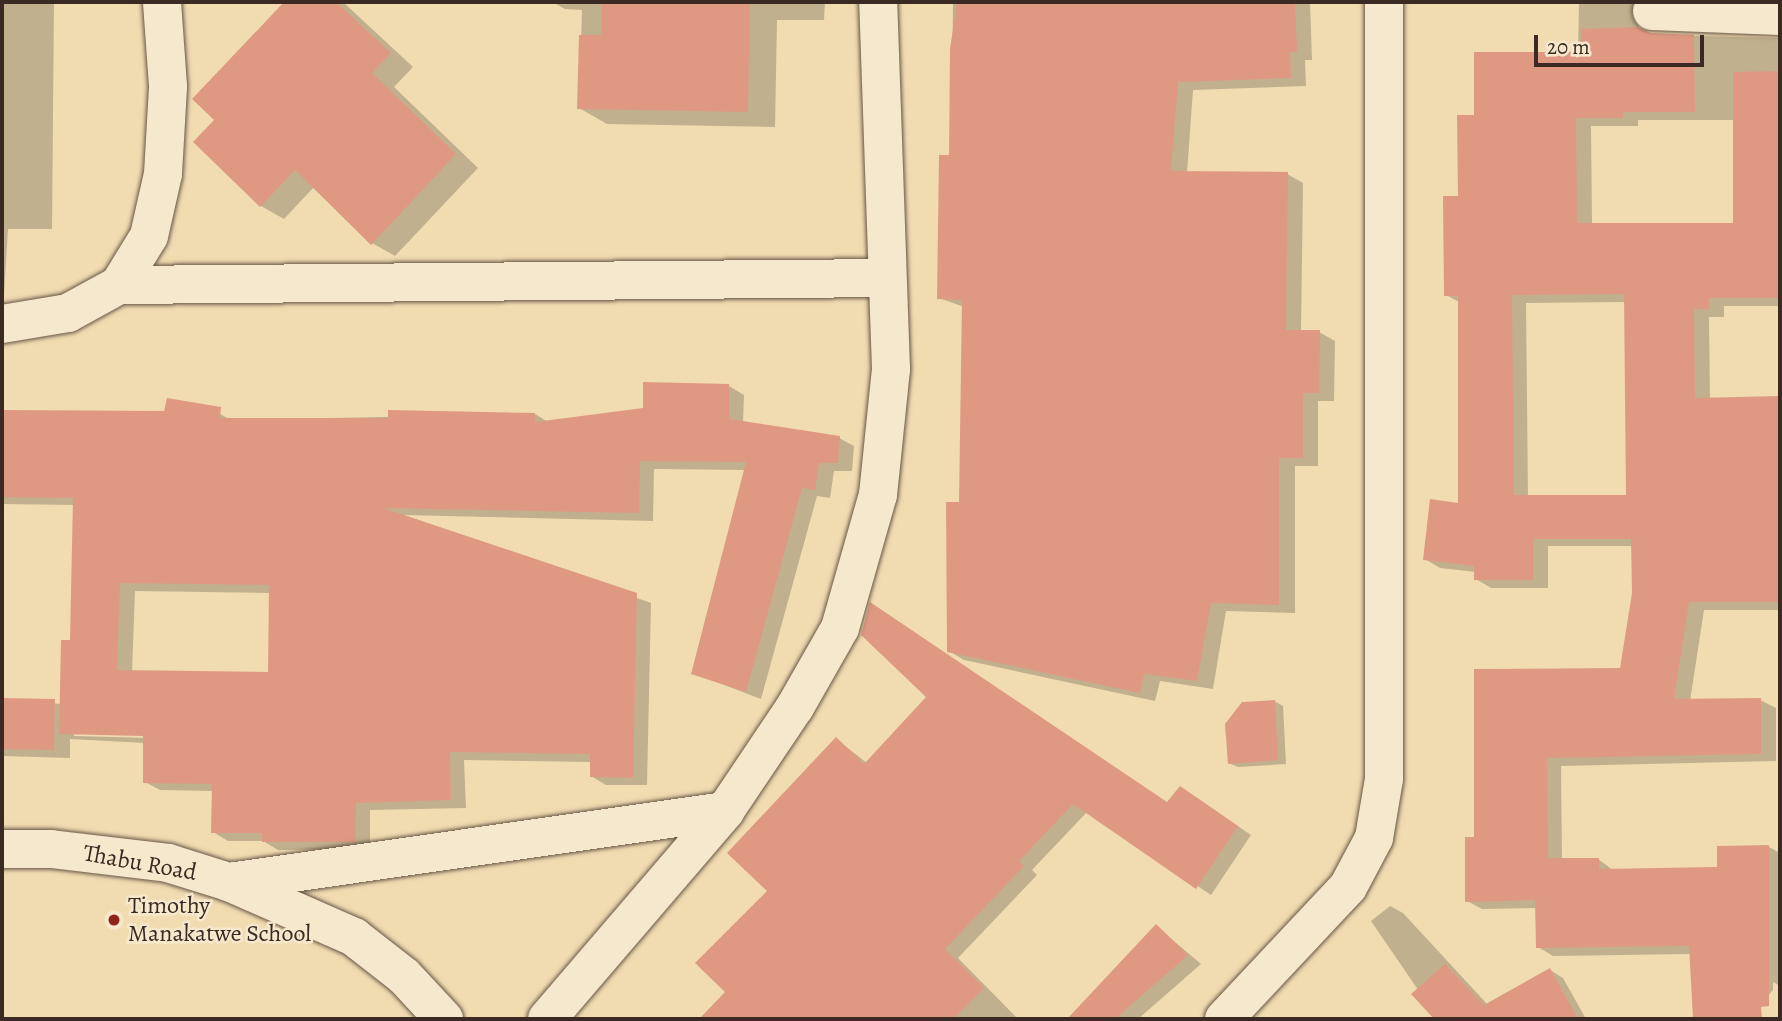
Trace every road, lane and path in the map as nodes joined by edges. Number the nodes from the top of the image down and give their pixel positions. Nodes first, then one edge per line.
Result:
1 (162, 2) edge
2 (878, 2) edge
3 (1384, 2) edge
4 (1652, 10) dead end
5 (1780, 16) edge
6 (887, 278) junction
7 (118, 285) junction
8 (2, 324) edge
9 (725, 811) junction
10 (2, 849) edge
11 (229, 881) junction
12 (444, 1019) edge
13 (547, 1019) edge
14 (1224, 1019) edge

1 - 7 street
2 - 6 street
3 - 14 street
4 - 5 street
6 - 7 street
6 - 9 street
7 - 8 street
9 - 11 street
9 - 13 street
10 - 11 street, Thabu Road
11 - 12 street, Thabu Road

